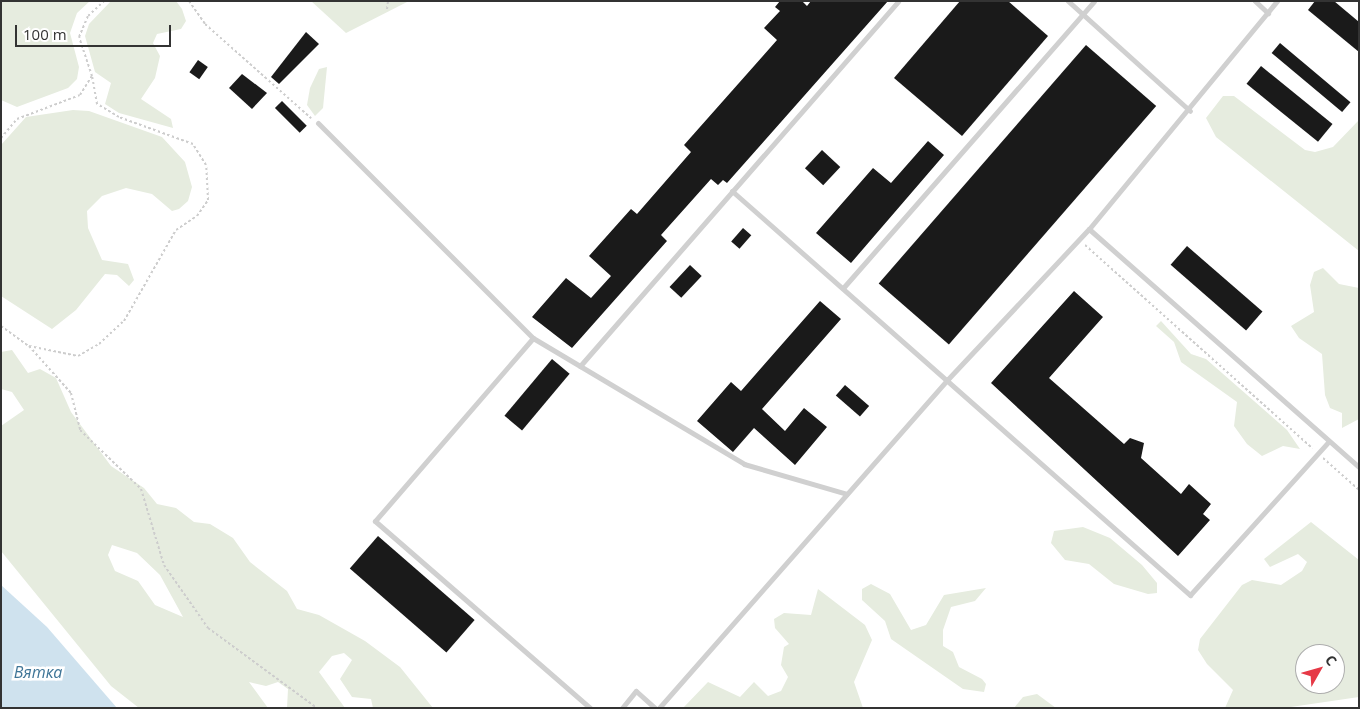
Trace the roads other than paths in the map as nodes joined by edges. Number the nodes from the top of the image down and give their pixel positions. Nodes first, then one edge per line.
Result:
1 (898, 1) edge
2 (1068, 1) edge
3 (1094, 1) edge
4 (1254, 1) edge
5 (1277, 1) edge
6 (1268, 13) junction
7 (1083, 14) junction
8 (1190, 111) junction
9 (318, 123) road end
10 (732, 191) junction
11 (1090, 228) junction
12 (843, 288) junction
13 (533, 338) junction
14 (580, 366) junction
15 (948, 379) junction
16 (1329, 441) junction
17 (1359, 467) edge
18 (847, 494) junction
19 (590, 708) edge
20 (622, 708) edge
21 (657, 708) edge

1 - 10 lane
2 - 7 lane
3 - 7 lane
4 - 6 lane
5 - 6 lane
6 - 8 lane
7 - 8 lane
7 - 12 lane
8 - 11 lane
9 - 13 lane
10 - 12 lane
10 - 14 lane
11 - 15 lane
11 - 16 lane
12 - 15 lane
13 - 14 lane
13 - 19 lane
14 - 18 lane
15 - 16 lane
15 - 18 lane
16 - 17 lane
18 - 21 lane
20 - 21 lane

